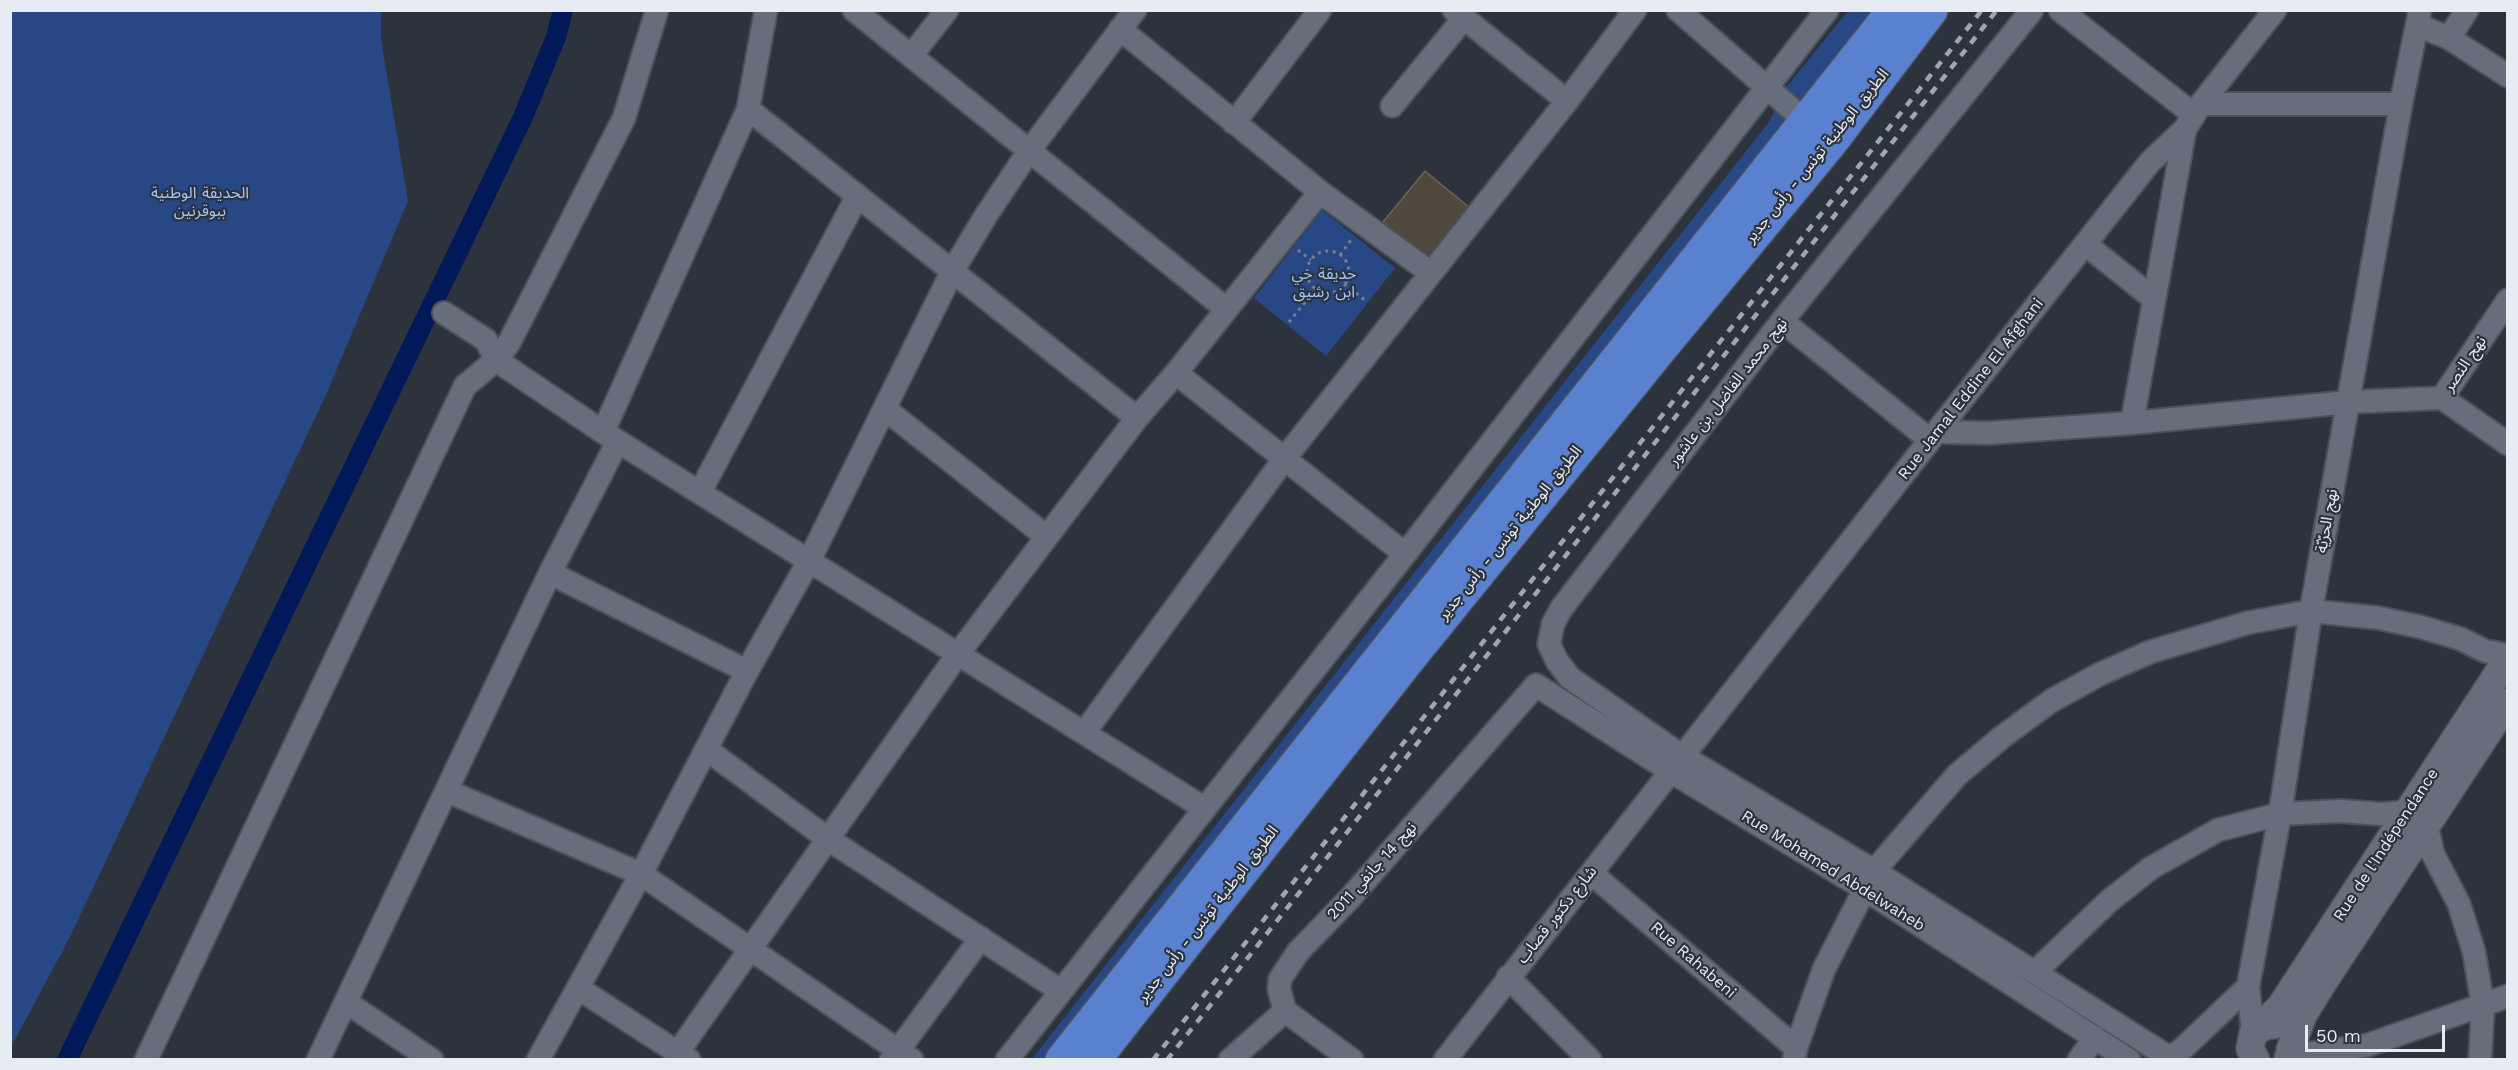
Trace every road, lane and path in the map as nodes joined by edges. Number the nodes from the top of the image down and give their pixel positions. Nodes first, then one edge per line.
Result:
1 (657, 10) edge
2 (766, 10) edge
3 (854, 10) edge
4 (947, 10) edge
5 (1135, 10) edge
6 (1320, 10) edge
7 (1635, 10) edge
8 (1678, 10) edge
9 (1827, 10) edge
10 (1894, 10) edge
11 (1931, 10) edge
12 (2032, 10) edge
13 (2060, 10) edge
14 (2275, 10) edge
15 (2467, 10) edge
16 (1459, 14) edge
17 (2419, 18) edge
18 (1120, 29) junction
19 (2449, 38) junction
20 (910, 56) junction
21 (2508, 76) edge
22 (1767, 88) junction
23 (1567, 101) junction
24 (2401, 104) junction
25 (1392, 106) dead end
26 (748, 109) junction
27 (2193, 116) junction
28 (1234, 123) junction
29 (1819, 133) junction
30 (1029, 151) junction
31 (1320, 192) junction
32 (857, 197) junction
33 (2085, 244) junction
34 (952, 272) junction
35 (1431, 273) junction
36 (1344, 284) junction
37 (1316, 289) junction
38 (2154, 299) junction
39 (2508, 300) edge
40 (1366, 301) dead end
41 (1226, 308) junction
42 (444, 313) dead end
43 (1782, 321) junction
44 (1289, 322) dead end
45 (496, 360) junction
46 (1176, 373) junction
47 (2442, 398) junction
48 (2349, 402) junction
49 (885, 409) junction
50 (1137, 418) junction
51 (2132, 423) junction
52 (611, 436) junction
53 (1934, 436) junction
54 (2508, 444) edge
55 (1285, 458) junction
56 (700, 492) junction
57 (1047, 537) junction
58 (1405, 554) junction
59 (809, 561) junction
60 (550, 573) junction
61 (2311, 611) junction
62 (958, 654) junction
63 (2501, 663) edge
64 (747, 671) junction
65 (1536, 685) joint
66 (2508, 702) edge
67 (1084, 733) junction
68 (705, 749) junction
69 (1677, 764) junction
70 (447, 791) junction
71 (1204, 808) junction
72 (2280, 814) junction
73 (2408, 832) junction
74 (828, 839) junction
75 (1591, 873) junction
76 (641, 874) junction
77 (1869, 880) junction
78 (981, 938) junction
79 (750, 948) junction
80 (2035, 972) junction
81 (1508, 977) junction
82 (2248, 987) junction
83 (578, 988) junction
84 (1061, 991) junction
85 (2508, 996) edge
86 (346, 1002) junction
87 (2483, 1006) junction
88 (1285, 1011) junction
89 (2095, 1037) junction
90 (2252, 1044) edge
91 (2362, 1052) edge
92 (1795, 1054) edge
93 (683, 1056) edge
94 (901, 1056) edge
95 (2287, 1056) edge
96 (146, 1059) edge
97 (318, 1059) edge
98 (432, 1059) edge
99 (538, 1059) edge
100 (1006, 1059) edge
101 (1062, 1059) edge
102 (1094, 1059) edge
103 (1230, 1059) edge
104 (1352, 1059) edge
105 (1445, 1059) edge
106 (1590, 1059) edge
107 (2079, 1059) edge
108 (2128, 1059) edge
109 (2480, 1059) edge

1 - 45 street
2 - 26 street
3 - 20 street
4 - 20 street
5 - 18 street
6 - 28 street
7 - 23 street
8 - 22 street
9 - 22 street
10 - 29 highway, الطريق الوطنية تونس - رأس جدير
11 - 29 highway, الطريق الوطنية تونس - رأس جدير
12 - 43 street, نهج محمد الفاضل بن عاشور
13 - 27 street
14 - 27 street, Rue Jamal Eddine El Afghani
15 - 19 street
16 - 23 street
16 - 25 street
17 - 19 street
17 - 24 street, نهج الحرّيّة
18 - 28 street
18 - 30 street
19 - 21 street
20 - 30 street
22 - 29 street
22 - 58 street
23 - 35 street
24 - 27 street
24 - 48 street, نهج الحرّيّة
26 - 32 street
26 - 52 street
27 - 33 street, Rue Jamal Eddine El Afghani
27 - 38 street
28 - 31 street
29 - 101 highway, الطريق الوطنية تونس - رأس جدير
29 - 102 highway, الطريق الوطنية تونس - رأس جدير
30 - 34 street
30 - 41 street
31 - 35 street
31 - 41 street
32 - 34 street
32 - 56 street
33 - 38 street
33 - 53 street, Rue Jamal Eddine El Afghani
34 - 49 street
34 - 50 street
35 - 55 street
36 - 37 path
36 - 37 path
36 - 40 path
37 - 44 path
38 - 51 street
39 - 47 street, نهج النصر
41 - 46 street
42 - 45 street
43 - 53 street
43 - 69 street, نهج محمد الفاضل بن عاشور
45 - 52 street
45 - 96 street
46 - 50 street
46 - 55 street
47 - 48 street
47 - 54 street
48 - 51 street
48 - 61 street, نهج الحرّيّة
49 - 57 street
49 - 59 street
50 - 57 street
51 - 53 street
52 - 56 street
52 - 60 street
53 - 69 street, Rue Jamal Eddine El Afghani
55 - 58 street
55 - 67 street
56 - 59 street
57 - 62 street
58 - 71 street
59 - 62 street
59 - 64 street
60 - 64 street
60 - 70 street
61 - 63 street
61 - 72 street, نهج الحرّيّة
61 - 77 street
62 - 67 street
62 - 74 street
63 - 73 street, Rue de l'Indépendance
64 - 68 street
65 - 69 street, Rue Mohamed Abdelwaheb
65 - 88 street, نهج 14 جانفي 2011
66 - 73 street, Rue de l'Indépendance
67 - 71 street
68 - 74 street
68 - 76 street
69 - 75 street, شارع دكتور قصاب
69 - 77 street, Rue Mohamed Abdelwaheb
70 - 76 street
70 - 86 street
71 - 84 street
72 - 73 street
72 - 80 street
72 - 82 street, نهج الحرّيّة
73 - 87 street
73 - 90 street, Rue de l'Indépendance
73 - 95 street, Rue de l'Indépendance
74 - 78 street
74 - 79 street
75 - 81 street, شارع دكتور قصاب
75 - 92 street, Rue Rahabeni
76 - 79 street
76 - 83 street
77 - 80 street
77 - 89 street, Rue Mohamed Abdelwaheb
77 - 92 street
78 - 84 street
78 - 94 street
79 - 93 street
79 - 94 street
80 - 82 street
81 - 105 street, شارع دكتور قصاب
81 - 106 street
82 - 90 street, نهج الحرّيّة
83 - 93 street
83 - 99 street
84 - 100 street
85 - 87 street
86 - 97 street
86 - 98 street
87 - 91 street
87 - 109 street
88 - 103 street
88 - 104 street
89 - 107 street
89 - 108 street, Rue Mohamed Abdelwaheb
90 - 95 street
91 - 95 street

